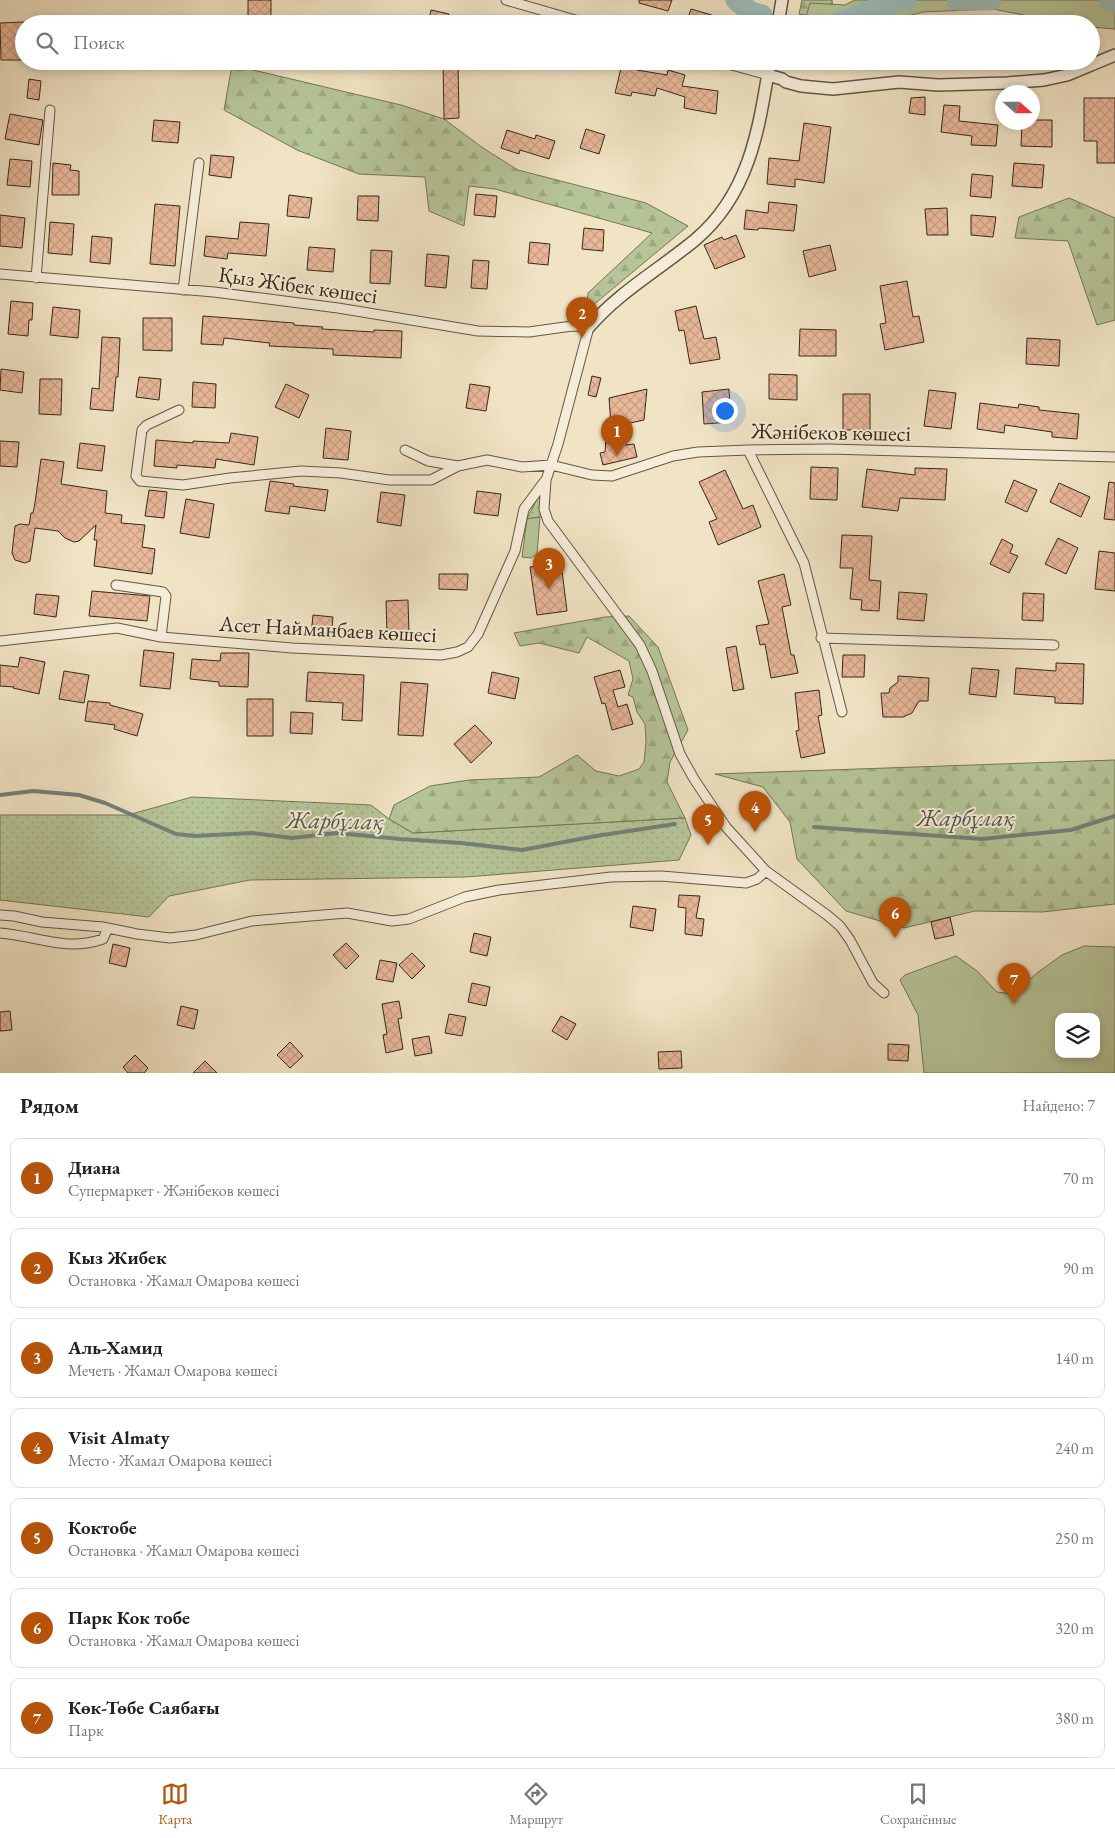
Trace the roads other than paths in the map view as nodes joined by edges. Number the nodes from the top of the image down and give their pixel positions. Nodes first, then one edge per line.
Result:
1 (506, 0) edge
2 (782, 0) edge
3 (558, 15) edge
4 (780, 15) edge
5 (1115, 55) edge
6 (1100, 61) edge
7 (750, 70) edge
8 (769, 70) edge
9 (1079, 70) edge
10 (768, 75) junction
11 (50, 110) dead end
12 (199, 163) dead end
13 (0, 274) edge
14 (36, 278) junction
15 (184, 290) junction
16 (589, 327) junction
17 (179, 410) dead end
18 (405, 450) dead end
19 (748, 450) junction
20 (1115, 457) edge
21 (551, 465) junction
22 (458, 466) junction
23 (546, 480) junction
24 (116, 585) dead end
25 (161, 637) junction
26 (822, 638) junction
27 (0, 641) edge
28 (1054, 644) dead end
29 (842, 712) dead end
30 (766, 872) junction
31 (0, 915) edge
32 (108, 928) junction
33 (0, 933) edge
34 (884, 993) dead end

1 - 3 street
2 - 4 street
5 - 6 street
7 - 10 street
8 - 10 street
9 - 10 street
10 - 16 street
11 - 14 street
12 - 15 street
13 - 14 street, Қыз Жібек көшесі
14 - 15 street, Қыз Жібек көшесі
15 - 16 street, Қыз Жібек көшесі
16 - 21 street
17 - 22 street
18 - 22 street
19 - 20 street, Жәнібеков көшесі
19 - 21 street, Жәнібеков көшесі
19 - 26 street
21 - 22 street
21 - 23 street
23 - 25 street, Асет Найманбаев көшесі
23 - 30 street
24 - 25 street
25 - 27 street, Асет Найманбаев көшесі
26 - 28 street
26 - 29 street
30 - 32 street
30 - 34 street
31 - 32 street
32 - 33 street

